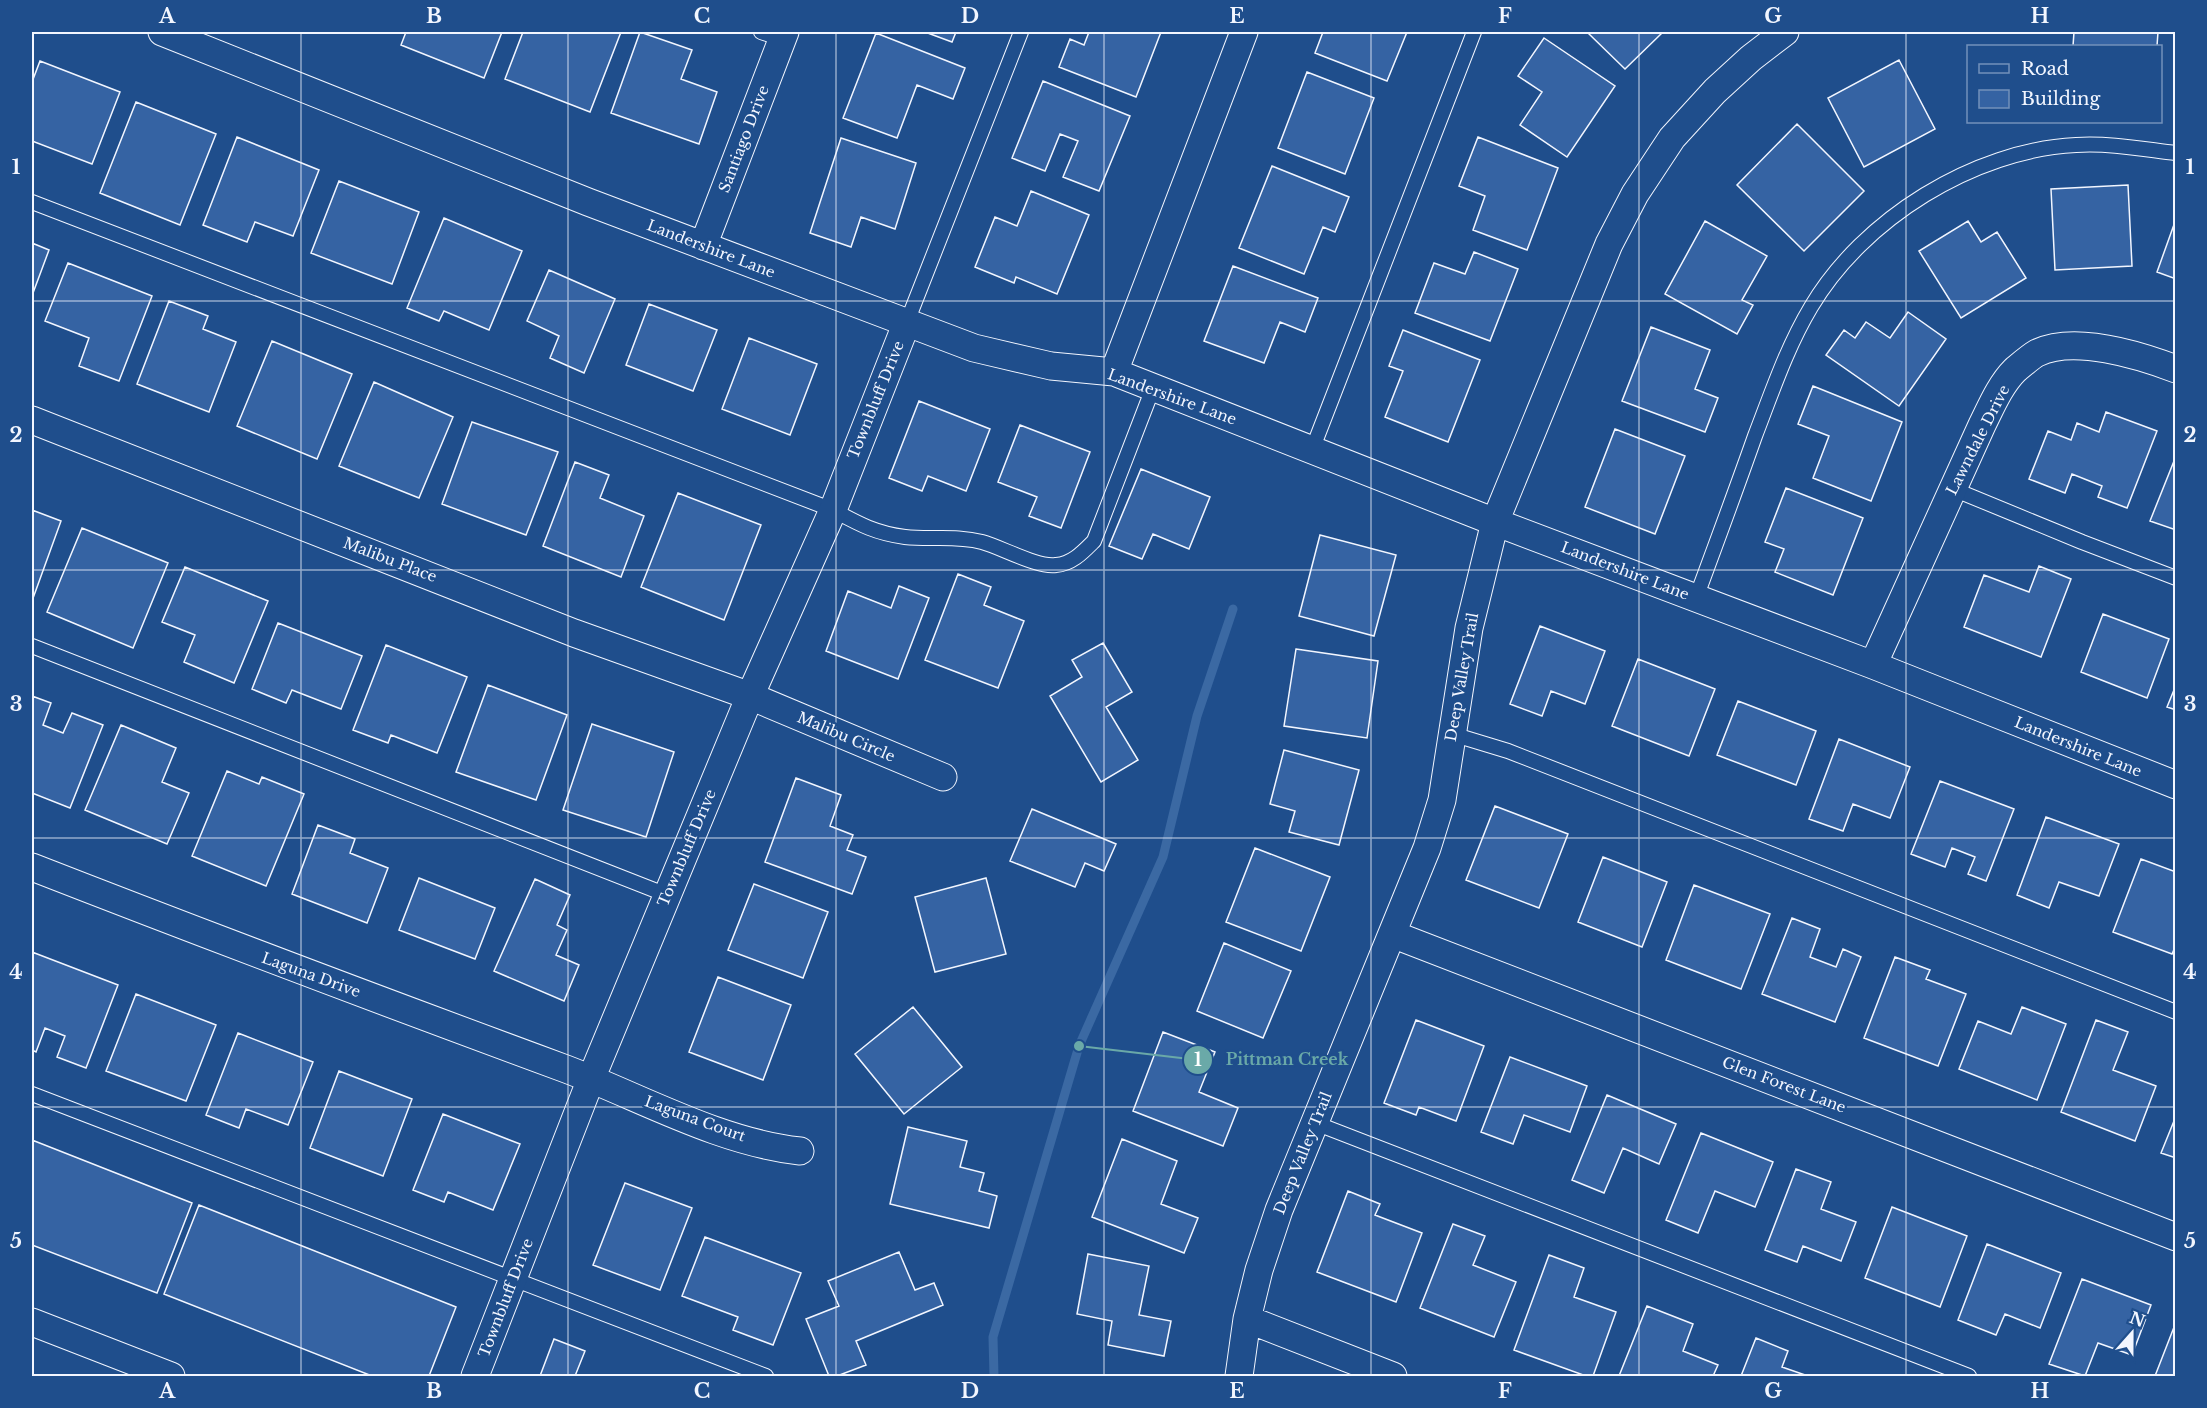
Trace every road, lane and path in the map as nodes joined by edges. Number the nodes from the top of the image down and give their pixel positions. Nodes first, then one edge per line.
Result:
1 (162, 32) edge
2 (1021, 32) edge
3 (1244, 32) edge
4 (1474, 32) edge
5 (1785, 32) edge
6 (776, 34) edge
7 (2175, 153) edge
8 (32, 202) edge
9 (703, 246) junction
10 (907, 322) junction
11 (2175, 369) edge
12 (1114, 372) junction
13 (1153, 388) junction
14 (32, 420) edge
15 (1312, 450) junction
16 (1953, 489) junction
17 (832, 510) junction
18 (1496, 522) junction
19 (2175, 578) edge
20 (1696, 598) junction
21 (32, 646) edge
22 (1873, 665) junction
23 (750, 696) junction
24 (1452, 734) junction
25 (943, 777) dead end
26 (2175, 785) edge
27 (32, 867) edge
28 (668, 895) junction
29 (1392, 934) junction
30 (2175, 1012) edge
31 (591, 1079) junction
32 (32, 1094) edge
33 (1315, 1123) junction
34 (800, 1151) dead end
35 (2175, 1237) edge
36 (513, 1281) junction
37 (1247, 1319) junction
38 (32, 1322) edge
39 (171, 1377) edge
40 (475, 1377) edge
41 (766, 1377) edge
42 (1239, 1377) edge
43 (1393, 1377) edge
44 (1969, 1377) edge

1 - 9 street, Landershire Lane
2 - 10 lane
3 - 12 street
4 - 15 lane
5 - 18 street, Deep Valley Trail
6 - 9 street, Santiago Drive
7 - 20 lane
8 - 17 lane
9 - 10 street, Landershire Lane
10 - 12 street, Landershire Lane
10 - 17 street, Townbluff Drive
11 - 16 street, Lawndale Drive
12 - 13 street, Landershire Lane
13 - 15 street, Landershire Lane
13 - 17 lane
14 - 23 street, Malibu Place
15 - 18 street, Landershire Lane
16 - 19 lane
16 - 22 street, Lawndale Drive
17 - 23 street, Townbluff Drive
18 - 20 street, Landershire Lane
18 - 24 street, Deep Valley Trail
20 - 22 street, Landershire Lane
21 - 28 lane
22 - 26 street, Landershire Lane
23 - 25 street, Malibu Circle
23 - 28 street, Townbluff Drive
24 - 29 street, Deep Valley Trail
24 - 30 lane
27 - 31 street, Laguna Drive
28 - 31 street, Townbluff Drive
29 - 33 street, Deep Valley Trail
29 - 35 street, Glen Forest Lane
31 - 34 street, Laguna Court
31 - 36 street, Townbluff Drive
32 - 36 lane
33 - 37 street, Deep Valley Trail
33 - 44 lane
36 - 40 street, Townbluff Drive
36 - 41 lane
37 - 42 street, Deep Valley Trail
37 - 43 street
38 - 39 street

